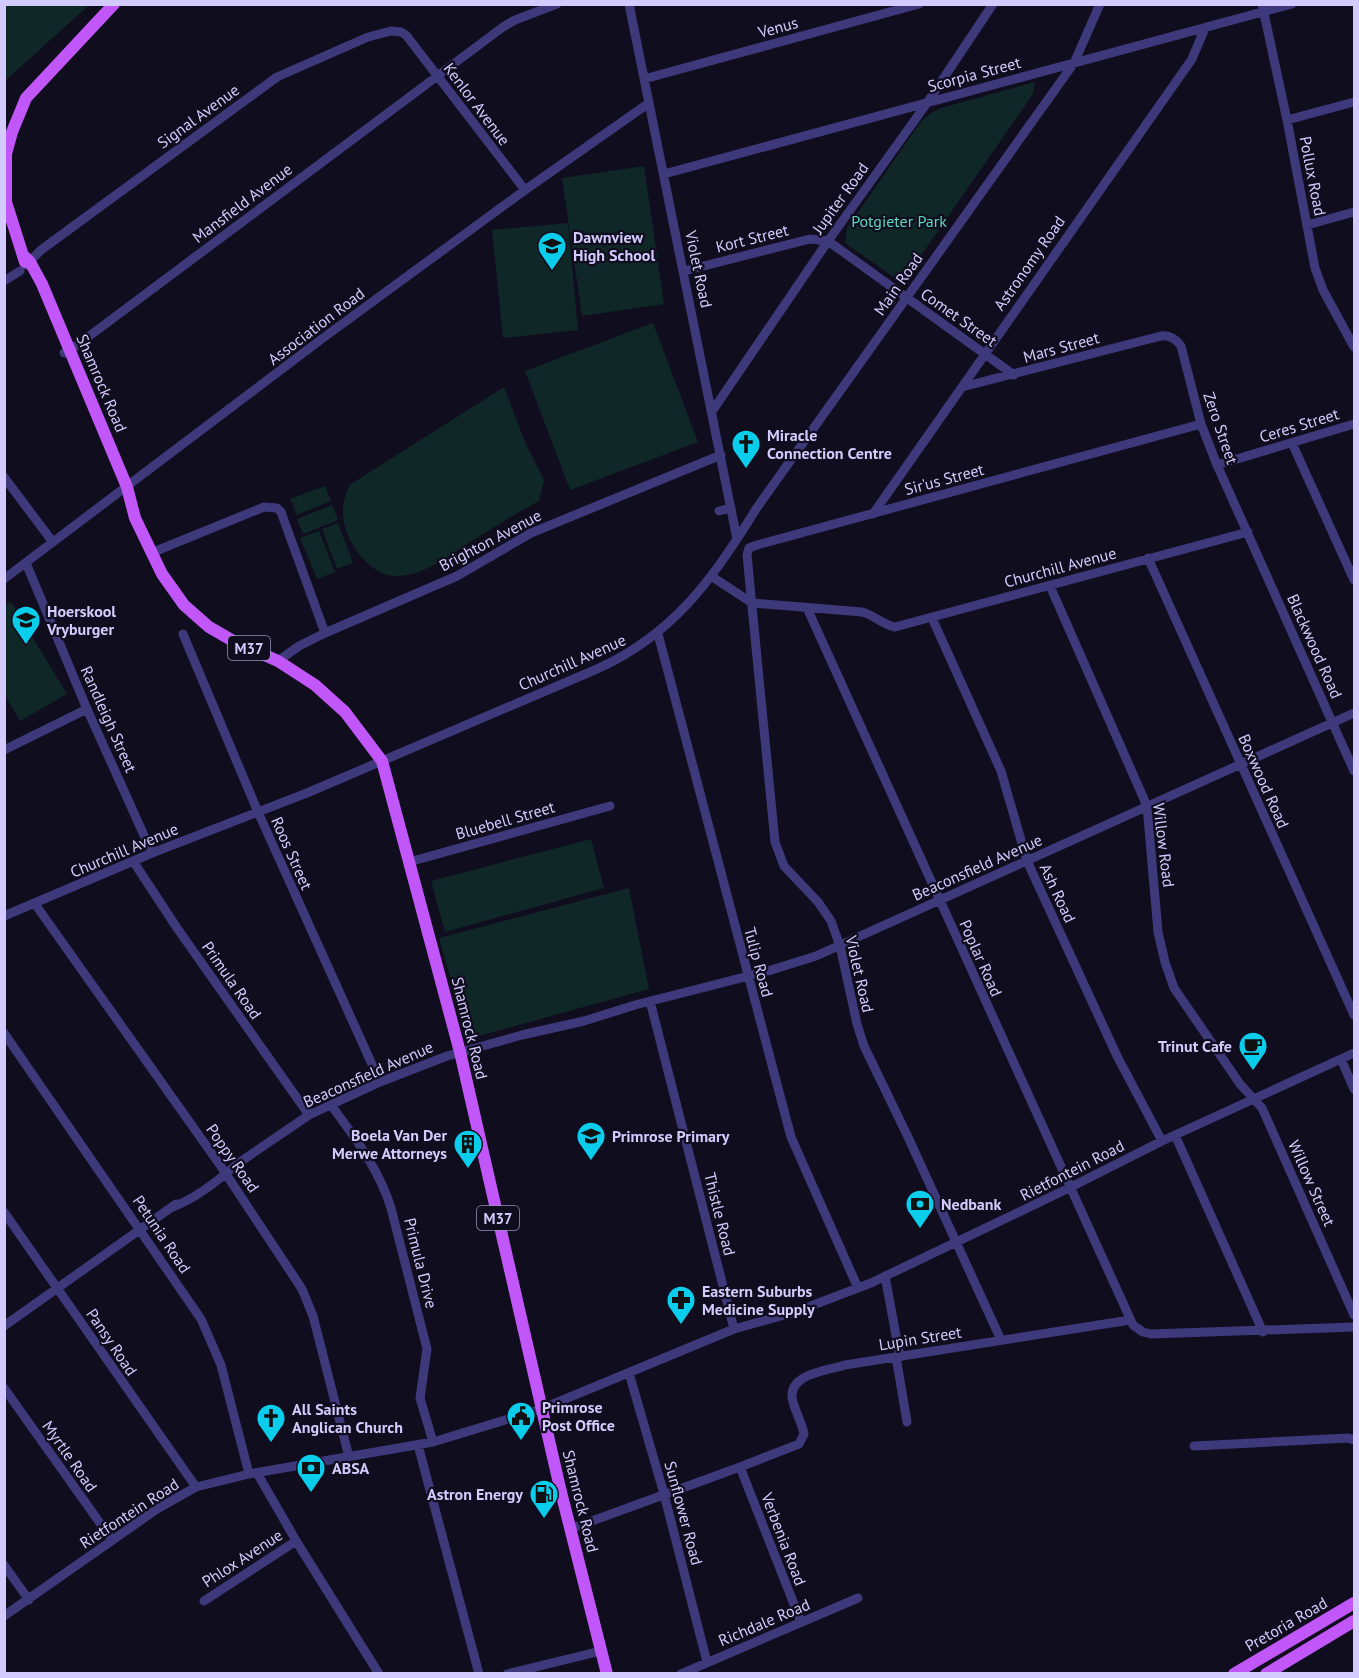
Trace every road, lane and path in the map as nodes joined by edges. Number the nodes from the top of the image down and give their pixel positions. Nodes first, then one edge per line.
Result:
1 (114, 4) edge
2 (557, 4) edge
3 (629, 4) edge
4 (919, 4) edge
5 (993, 4) edge
6 (1100, 4) edge
7 (1292, 4) edge
8 (1263, 9) edge
9 (1205, 28) junction
10 (406, 35) joint
11 (1074, 63) junction
12 (437, 76) junction
13 (644, 78) junction
14 (1354, 102) edge
15 (650, 103) junction
16 (927, 103) junction
17 (1287, 120) junction
18 (664, 174) junction
19 (525, 190) junction
20 (1354, 212) edge
21 (1307, 225) junction
22 (828, 241) junction
23 (25, 263) junction
24 (684, 271) junction
25 (4, 281) edge
26 (907, 299) junction
27 (1354, 324) edge
28 (1344, 327) junction
29 (1168, 336) joint
30 (1354, 347) edge
31 (67, 352) junction
32 (985, 353) junction
33 (1014, 375) junction
34 (962, 387) junction
35 (713, 410) junction
36 (1201, 424) junction
37 (1354, 424) edge
38 (1292, 443) junction
39 (721, 455) junction
40 (1217, 465) junction
41 (4, 477) edge
42 (126, 491) junction
43 (731, 508) junction
44 (719, 511) dead end
45 (873, 514) junction
46 (1248, 532) junction
47 (737, 539) junction
48 (52, 541) junction
49 (151, 553) junction
50 (1148, 558) junction
51 (26, 563) junction
52 (711, 576) junction
53 (4, 579) edge
54 (1354, 580) edge
55 (1050, 586) junction
56 (752, 603) junction
57 (807, 608) junction
58 (932, 618) junction
59 (325, 633) junction
60 (183, 634) dead end
61 (658, 634) junction
62 (278, 661) junction
63 (87, 709) junction
64 (1354, 713) edge
65 (1333, 723) junction
66 (4, 750) edge
67 (382, 761) junction
68 (1240, 764) junction
69 (1354, 771) edge
70 (610, 806) dead end
71 (1147, 806) junction
72 (258, 812) junction
73 (152, 853) junction
74 (133, 861) junction
75 (1027, 861) junction
76 (409, 862) junction
77 (938, 900) junction
78 (35, 904) junction
79 (4, 916) edge
80 (840, 946) junction
81 (748, 977) junction
82 (650, 1001) junction
83 (1354, 1015) edge
84 (4, 1033) edge
85 (460, 1052) junction
86 (1354, 1053) edge
87 (1341, 1059) junction
88 (380, 1082) junction
89 (1354, 1089) edge
90 (1253, 1099) junction
91 (331, 1105) junction
92 (309, 1115) junction
93 (1175, 1135) junction
94 (1162, 1141) junction
95 (225, 1172) junction
96 (1070, 1188) junction
97 (4, 1212) edge
98 (141, 1230) junction
99 (956, 1243) junction
100 (885, 1276) junction
101 (858, 1288) junction
102 (58, 1289) junction
103 (1354, 1315) edge
104 (1130, 1320) junction
105 (4, 1326) edge
106 (1354, 1328) edge
107 (734, 1329) junction
108 (1263, 1332) junction
109 (1001, 1340) junction
110 (898, 1357) junction
111 (629, 1372) junction
112 (4, 1388) edge
113 (542, 1409) junction
114 (907, 1422) dead end
115 (1354, 1440) edge
116 (433, 1442) junction
117 (418, 1445) junction
118 (1194, 1446) dead end
119 (349, 1457) junction
120 (740, 1467) junction
121 (253, 1474) junction
122 (196, 1487) junction
123 (664, 1494) junction
124 (570, 1528) junction
125 (112, 1540) junction
126 (296, 1541) junction
127 (4, 1565) edge
128 (858, 1598) dead end
129 (29, 1600) junction
130 (204, 1601) dead end
131 (1354, 1604) edge
132 (4, 1617) edge
133 (1354, 1621) edge
134 (801, 1622) junction
135 (601, 1652) junction
136 (707, 1662) junction
137 (379, 1674) edge
138 (479, 1674) edge
139 (507, 1674) edge
140 (607, 1674) edge
141 (681, 1674) edge
142 (1234, 1674) edge
143 (1266, 1674) edge

1 - 23 main road, M37
2 - 12 street, Mansfield Avenue
3 - 13 street, Violet Road
4 - 13 street, Venus
5 - 16 street, Jupiter Road
6 - 11 street, Main Road
7 - 8 street, Scorpia Street
8 - 9 street, Scorpia Street
8 - 17 street, Pollux Road
9 - 11 street, Scorpia Street
9 - 32 street, Astronomy Road
10 - 12 street, Kenlor Avenue
10 - 23 street, Signal Avenue
11 - 16 street, Scorpia Street
11 - 26 street, Main Road
12 - 19 street, Kenlor Avenue
12 - 31 street, Mansfield Avenue
13 - 15 street, Violet Road
14 - 17 street
15 - 18 street, Violet Road
15 - 19 street, Association Road
16 - 18 street, Scorpia Street
16 - 22 street, Jupiter Road
17 - 21 street, Pollux Road
18 - 24 street, Violet Road
19 - 42 street, Association Road
20 - 21 street
21 - 28 street, Pollux Road
22 - 24 street, Kort Street
22 - 26 street, Comet Street
22 - 35 street, Jupiter Road
23 - 25 street, Signal Avenue
23 - 31 main road, Shamrock Road / M37
24 - 35 street, Violet Road
26 - 32 street, Comet Street
26 - 47 street, Main Road
27 - 28 street
28 - 30 street, Pollux Road
29 - 33 street, Mars Street
29 - 36 street, Zero Street
31 - 42 main road, Shamrock Road / M37
32 - 33 street, Comet Street
32 - 34 street, Astronomy Road
33 - 34 street, Mars Street
34 - 45 street, Astronomy Road
35 - 39 street, Violet Road
36 - 40 street, Zero Street
36 - 45 street, Sir'us Street
37 - 38 street, Ceres Street
38 - 40 street, Ceres Street
38 - 54 street
39 - 43 street, Violet Road
39 - 59 street, Brighton Avenue
40 - 46 street, Zero Street
41 - 48 street
42 - 48 street, Association Road
42 - 49 main road, Shamrock Road / M37
43 - 44 street
43 - 47 street, Violet Road
45 - 56 street, Sir'us Street
46 - 50 street, Churchill Avenue
46 - 65 street, Blackwood Road
47 - 52 street, Main Road
48 - 51 street, Association Road
49 - 59 street
49 - 62 main road, Shamrock Road / M37
50 - 55 street, Churchill Avenue
50 - 68 street, Boxwood Road
51 - 53 street, Association Road
51 - 63 street, Randleigh Street
52 - 56 street, Churchill Avenue
52 - 61 street, Churchill Avenue
55 - 58 street, Churchill Avenue
55 - 71 street, Willow Road
56 - 57 street, Churchill Avenue
56 - 80 street, Violet Road
57 - 58 street, Churchill Avenue
57 - 77 street, Poplar Road
58 - 75 street, Ash Road
59 - 62 street, Brighton Avenue
60 - 72 street, Roos Street
61 - 67 street, Churchill Avenue
61 - 81 street, Tulip Road
62 - 67 main road, Shamrock Road / M37
63 - 66 street
63 - 73 street, Randleigh Street
64 - 65 street, Beaconsfield Avenue
65 - 68 street, Beaconsfield Avenue
65 - 69 street, Blackwood Road
67 - 72 street, Churchill Avenue
67 - 76 main road, Shamrock Road / M37
68 - 71 street, Beaconsfield Avenue
68 - 83 street, Boxwood Road
70 - 76 street, Bluebell Street
71 - 75 street, Beaconsfield Avenue
71 - 90 street, Willow Road
72 - 73 street, Churchill Avenue
72 - 88 street, Roos Street
73 - 74 street, Churchill Avenue
74 - 78 street, Churchill Avenue
74 - 92 street, Primula Road
75 - 77 street, Beaconsfield Avenue
75 - 94 street, Ash Road
76 - 85 main road, Shamrock Road / M37
77 - 80 street, Beaconsfield Avenue
77 - 96 street, Poplar Road
78 - 79 street, Churchill Avenue
78 - 95 street, Poppy Road
80 - 81 street, Beaconsfield Avenue
80 - 99 street, Violet Road
81 - 82 street, Beaconsfield Avenue
81 - 101 street, Tulip Road
82 - 85 street, Beaconsfield Avenue
82 - 107 street, Thistle Road
84 - 98 street, Petunia Road
85 - 88 street, Beaconsfield Avenue
85 - 113 main road, Shamrock Road / M37
86 - 87 street, Rietfontein Road
87 - 89 street
87 - 90 street, Rietfontein Road
88 - 91 street, Beaconsfield Avenue
90 - 93 street, Rietfontein Road
90 - 103 street, Willow Street
91 - 92 street, Beaconsfield Avenue
91 - 116 street, Primula Drive
92 - 95 street, Beaconsfield Avenue
93 - 94 street, Rietfontein Road
93 - 108 street
94 - 96 street, Rietfontein Road
95 - 98 street, Beaconsfield Avenue
95 - 119 street, Poppy Road
96 - 99 street, Rietfontein Road
96 - 104 street, Poplar Road
97 - 102 street, Pansy Road
98 - 102 street, Beaconsfield Avenue
98 - 121 street, Petunia Road
99 - 100 street, Rietfontein Road
99 - 109 street, Violet Road
100 - 101 street, Rietfontein Road
100 - 110 street
101 - 107 street, Rietfontein Road
102 - 105 street, Beaconsfield Avenue
102 - 122 street, Pansy Road
104 - 108 street
104 - 109 street, Lupin Street
106 - 108 street
107 - 111 street, Rietfontein Road
109 - 110 street, Lupin Street
110 - 114 street
110 - 120 street, Lupin Street
111 - 113 street, Rietfontein Road
111 - 123 street, Sunflower Road
112 - 125 street, Myrtle Road
113 - 116 street, Rietfontein Road
113 - 124 main road, Shamrock Road / M37
115 - 118 street
116 - 117 street, Rietfontein Road
117 - 119 street, Rietfontein Road
117 - 138 street
119 - 121 street, Rietfontein Road
120 - 123 street, Lupin Street
120 - 134 street, Verbenia Road
121 - 122 street, Rietfontein Road
121 - 126 street, Petunia Road
122 - 125 street, Rietfontein Road
123 - 124 street, Lupin Street
123 - 136 street, Sunflower Road
124 - 135 main road, Shamrock Road / M37
125 - 129 street, Rietfontein Road
126 - 130 street, Phlox Avenue
126 - 137 street, Petunia Road
127 - 129 street
128 - 134 street, Richdale Road
129 - 132 street, Rietfontein Road
131 - 142 main road, Pretoria Road
133 - 143 main road, Pretoria Road
134 - 136 street, Richdale Road
135 - 139 street
135 - 140 main road, Shamrock Road / M37
136 - 141 street, Richdale Road

